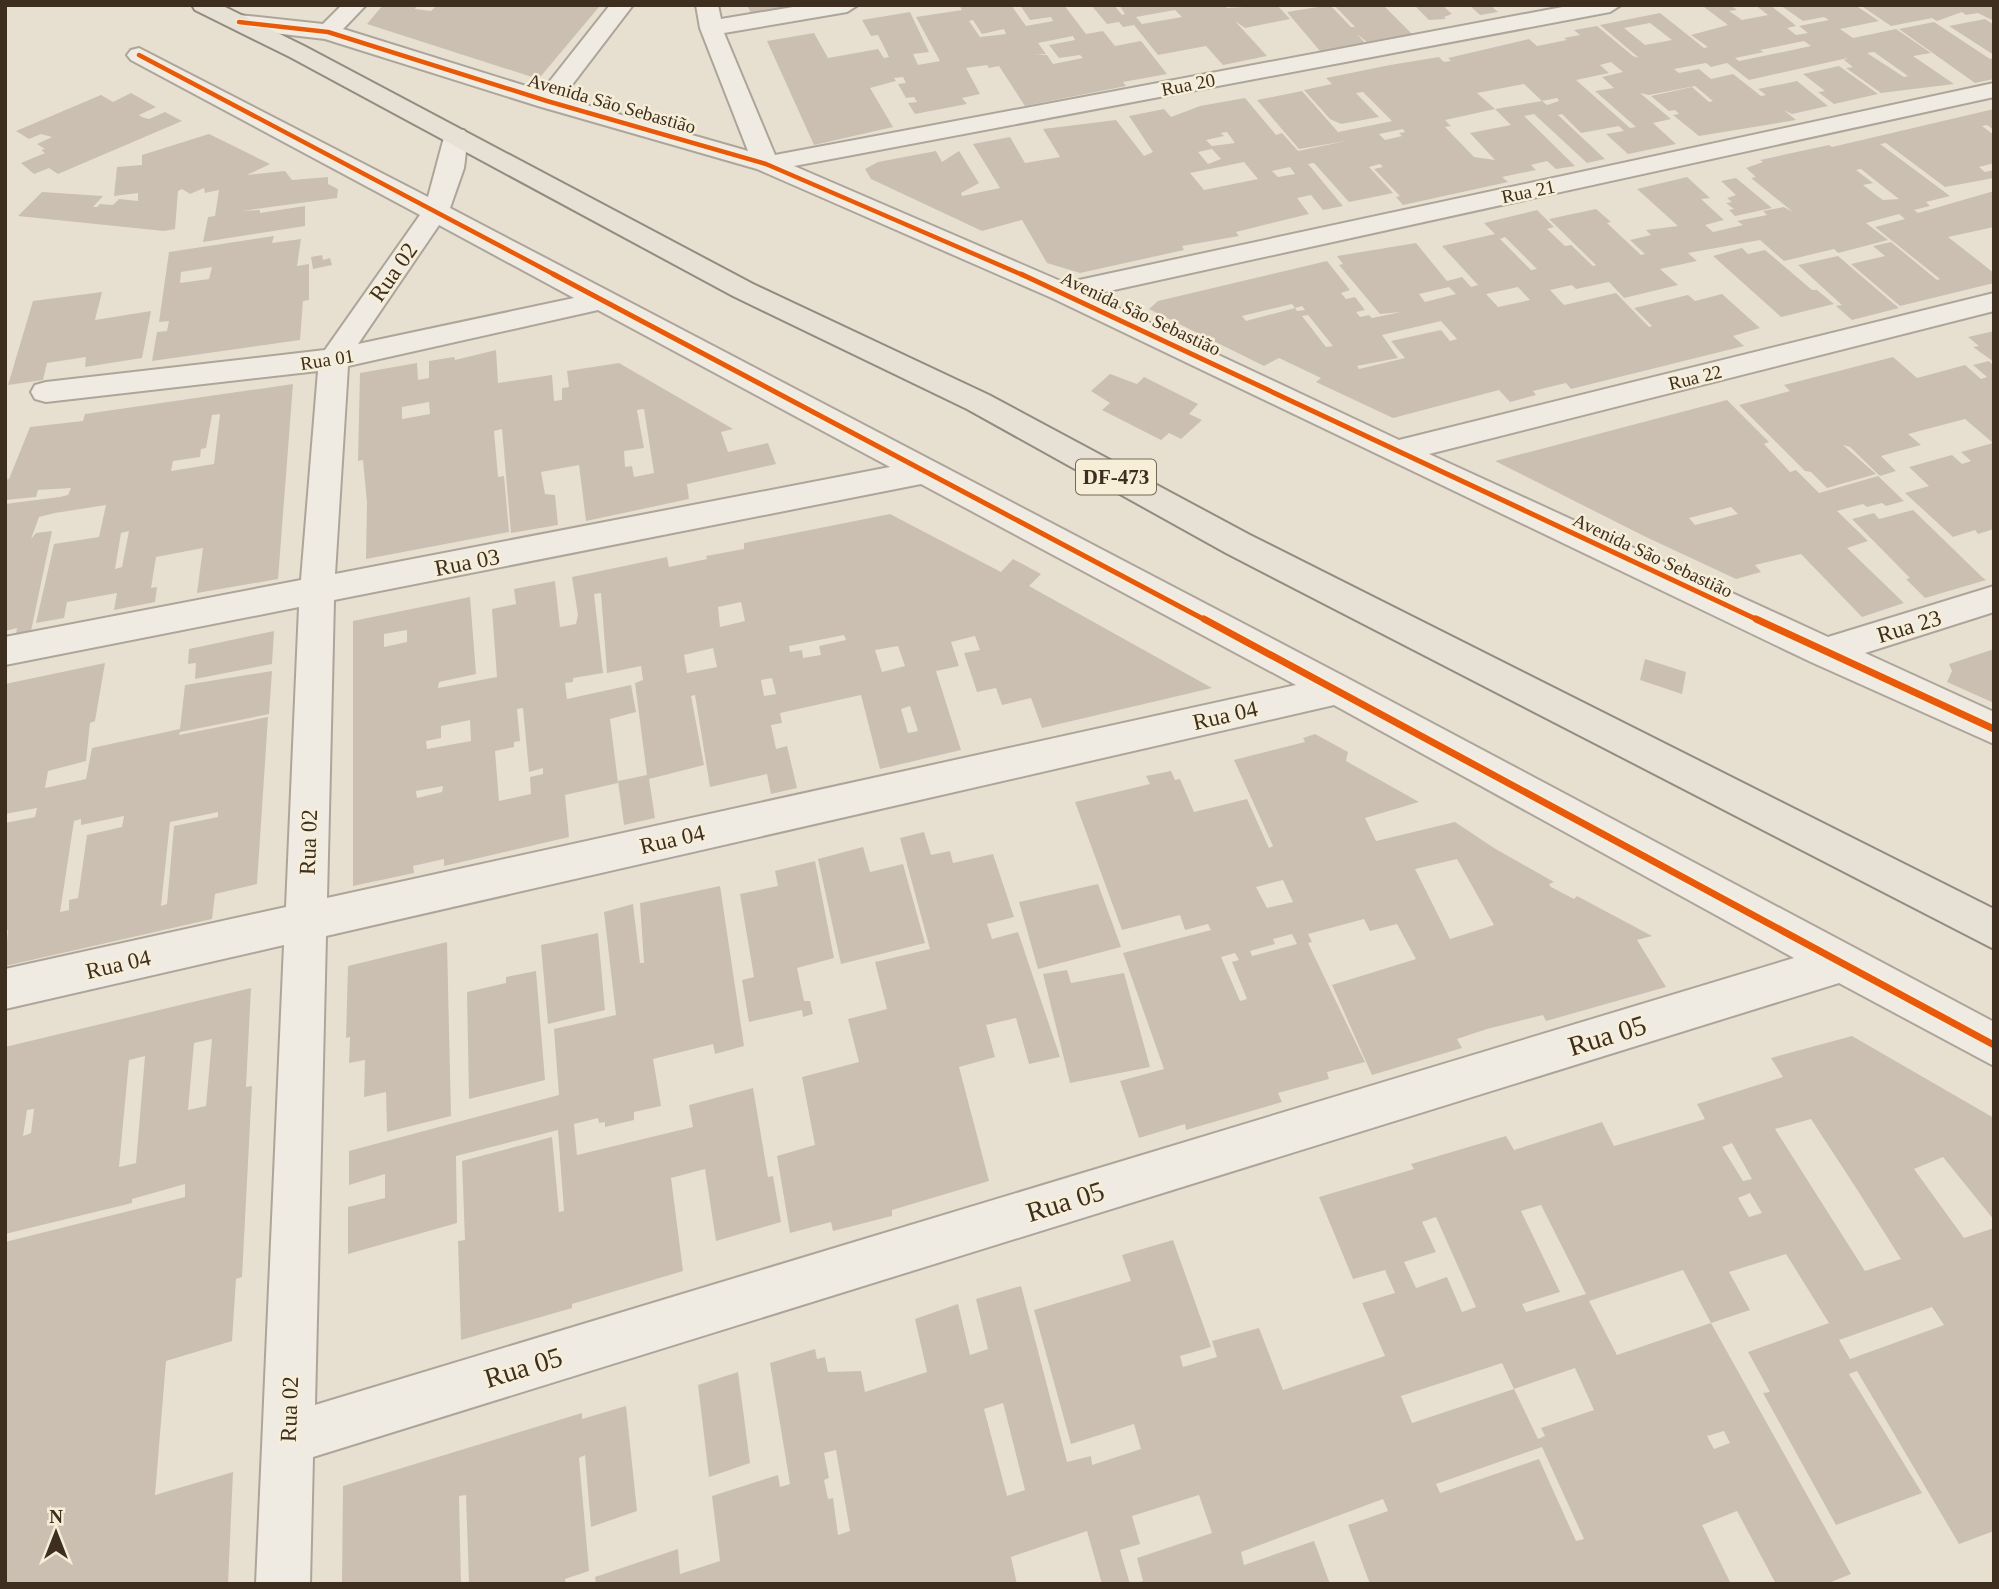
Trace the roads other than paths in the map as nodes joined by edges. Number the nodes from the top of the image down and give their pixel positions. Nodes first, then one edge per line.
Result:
1 (203, 5) edge
2 (355, 5) edge
3 (622, 5) edge
4 (847, 5) edge
5 (1610, 5) edge
6 (709, 17) edge
7 (239, 22) junction
8 (328, 32) junction
9 (139, 55) dead end
10 (1994, 90) edge
11 (547, 101) junction
12 (455, 135) junction
13 (766, 164) junction
14 (436, 211) junction
15 (1062, 292) junction
16 (604, 300) junction
17 (1994, 302) edge
18 (335, 359) junction
19 (46, 392) dead end
20 (1396, 452) junction
21 (928, 471) junction
22 (317, 591) junction
23 (1994, 599) edge
24 (5, 650) edge
25 (1824, 652) junction
26 (1338, 690) junction
27 (1994, 729) edge
28 (306, 921) junction
29 (1994, 930) edge
30 (1842, 963) junction
31 (5, 989) edge
32 (1994, 1045) edge
33 (288, 1438) junction
34 (283, 1584) edge

1 - 7 main road, Avenida São Sebastião / DF-473
2 - 8 street
3 - 11 street
4 - 6 street
5 - 13 street, Rua 20
6 - 13 street
7 - 8 street, Avenida São Sebastião
7 - 12 main road, Avenida São Sebastião / DF-473
8 - 11 street, Avenida São Sebastião
9 - 14 street
10 - 15 street, Rua 21
11 - 13 street, Avenida São Sebastião
12 - 14 street, Rua 02
12 - 29 main road, Avenida São Sebastião / DF-473
13 - 15 street, Avenida São Sebastião
14 - 16 street
14 - 18 street, Rua 02
15 - 20 street, Avenida São Sebastião
16 - 18 street, Rua 01
16 - 21 street
17 - 20 street, Rua 22
18 - 19 street, Rua 01
18 - 22 street, Rua 02
20 - 25 street, Avenida São Sebastião
21 - 22 street, Rua 03
21 - 26 street
22 - 24 street, Rua 03
22 - 28 street, Rua 02
23 - 25 street, Rua 23
25 - 27 street, Avenida São Sebastião
26 - 28 street, Rua 04
26 - 30 street
28 - 31 street, Rua 04
28 - 33 street, Rua 02
30 - 32 street
30 - 33 street, Rua 05
33 - 34 street, Rua 02

